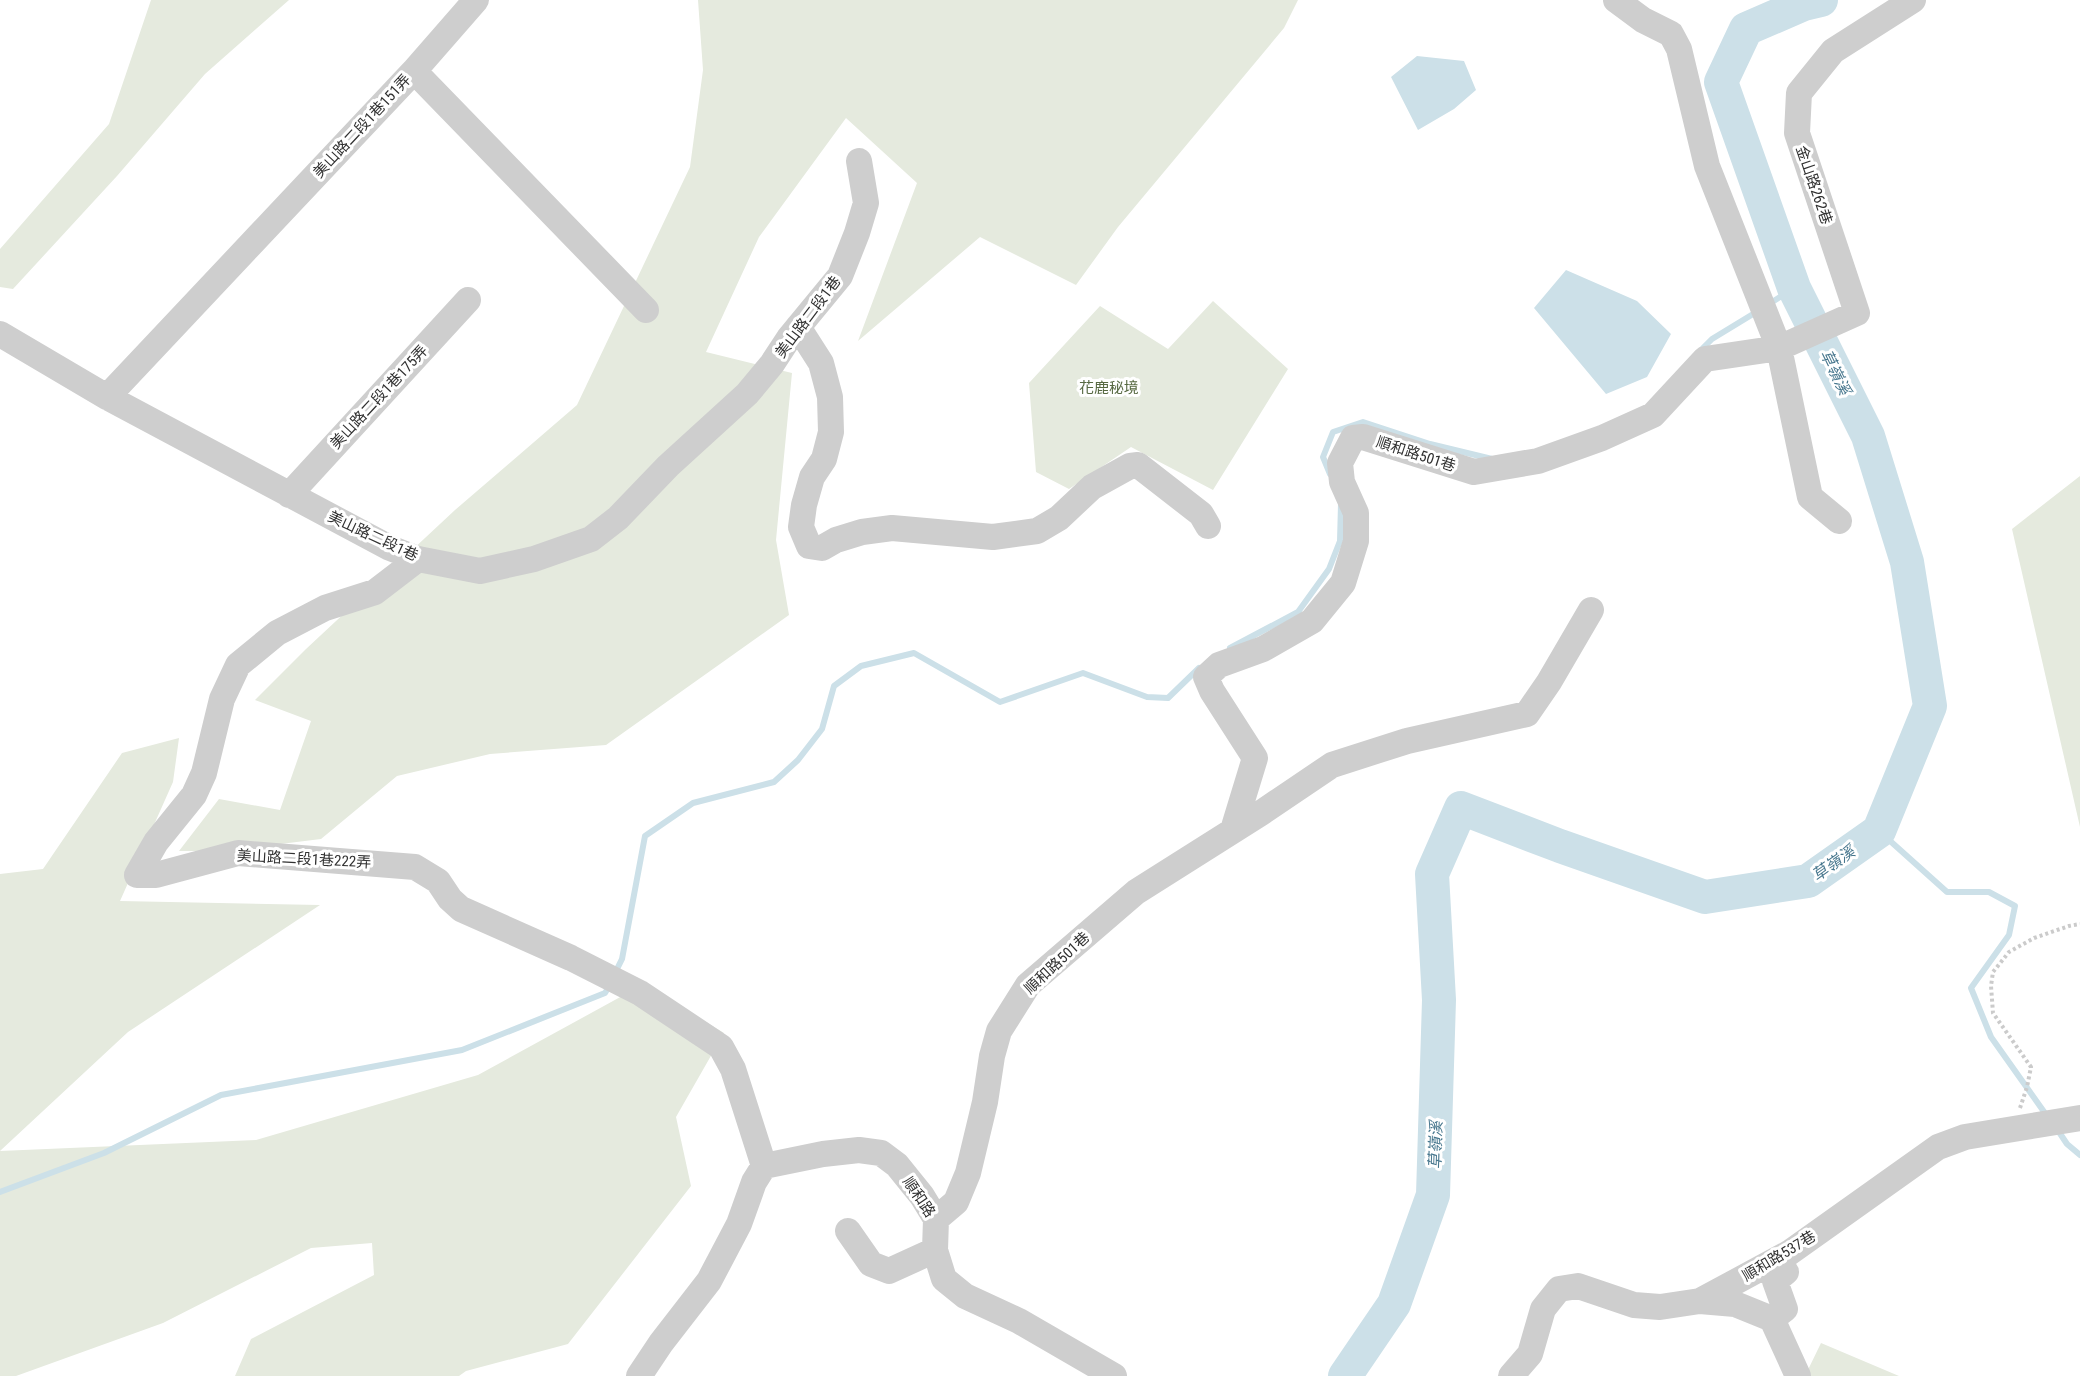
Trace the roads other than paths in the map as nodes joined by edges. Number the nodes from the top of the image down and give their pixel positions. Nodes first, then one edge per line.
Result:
1 (476, 0) edge
2 (1616, 0) edge
3 (1913, 0) edge
4 (414, 71) junction
5 (859, 161) dead end
6 (468, 300) dead end
7 (646, 309) dead end
8 (1857, 313) joint
9 (798, 327) junction
10 (0, 334) edge
11 (1779, 348) junction
12 (106, 397) junction
13 (289, 495) junction
14 (1839, 521) dead end
15 (1208, 525) dead end
16 (418, 560) junction
17 (1591, 610) dead end
18 (1233, 830) junction
19 (2073, 1119) edge
20 (764, 1166) junction
21 (936, 1219) junction
22 (848, 1231) dead end
23 (935, 1250) junction
24 (1786, 1272) dead end
25 (1700, 1301) junction
26 (1772, 1320) junction
27 (639, 1376) edge
28 (1114, 1376) edge
29 (1510, 1376) edge
30 (1798, 1376) edge

1 - 4 street
2 - 11 street
3 - 8 street, 金山路262巷
4 - 7 street, 美山路二段1巷151弄
4 - 12 street, 美山路二段1巷151弄
5 - 9 street, 美山路二段1巷
6 - 13 street, 美山路二段1巷175弄
8 - 11 street, 順和路501巷
9 - 15 street
9 - 16 street, 美山路二段1巷
10 - 12 street, 美山路二段1巷
11 - 14 street
11 - 18 street, 順和路501巷
12 - 13 street, 美山路二段1巷
13 - 16 street, 美山路二段1巷
16 - 20 street, 美山路二段1巷222弄
17 - 18 street, 順和路501巷
18 - 21 street, 順和路501巷
19 - 25 street, 順和路537巷
20 - 21 street, 順和路
20 - 27 street
21 - 23 street, 順和路
22 - 23 street
23 - 28 street, 順和路
24 - 26 street
25 - 26 street
25 - 29 street, 順和路537巷
26 - 30 street

